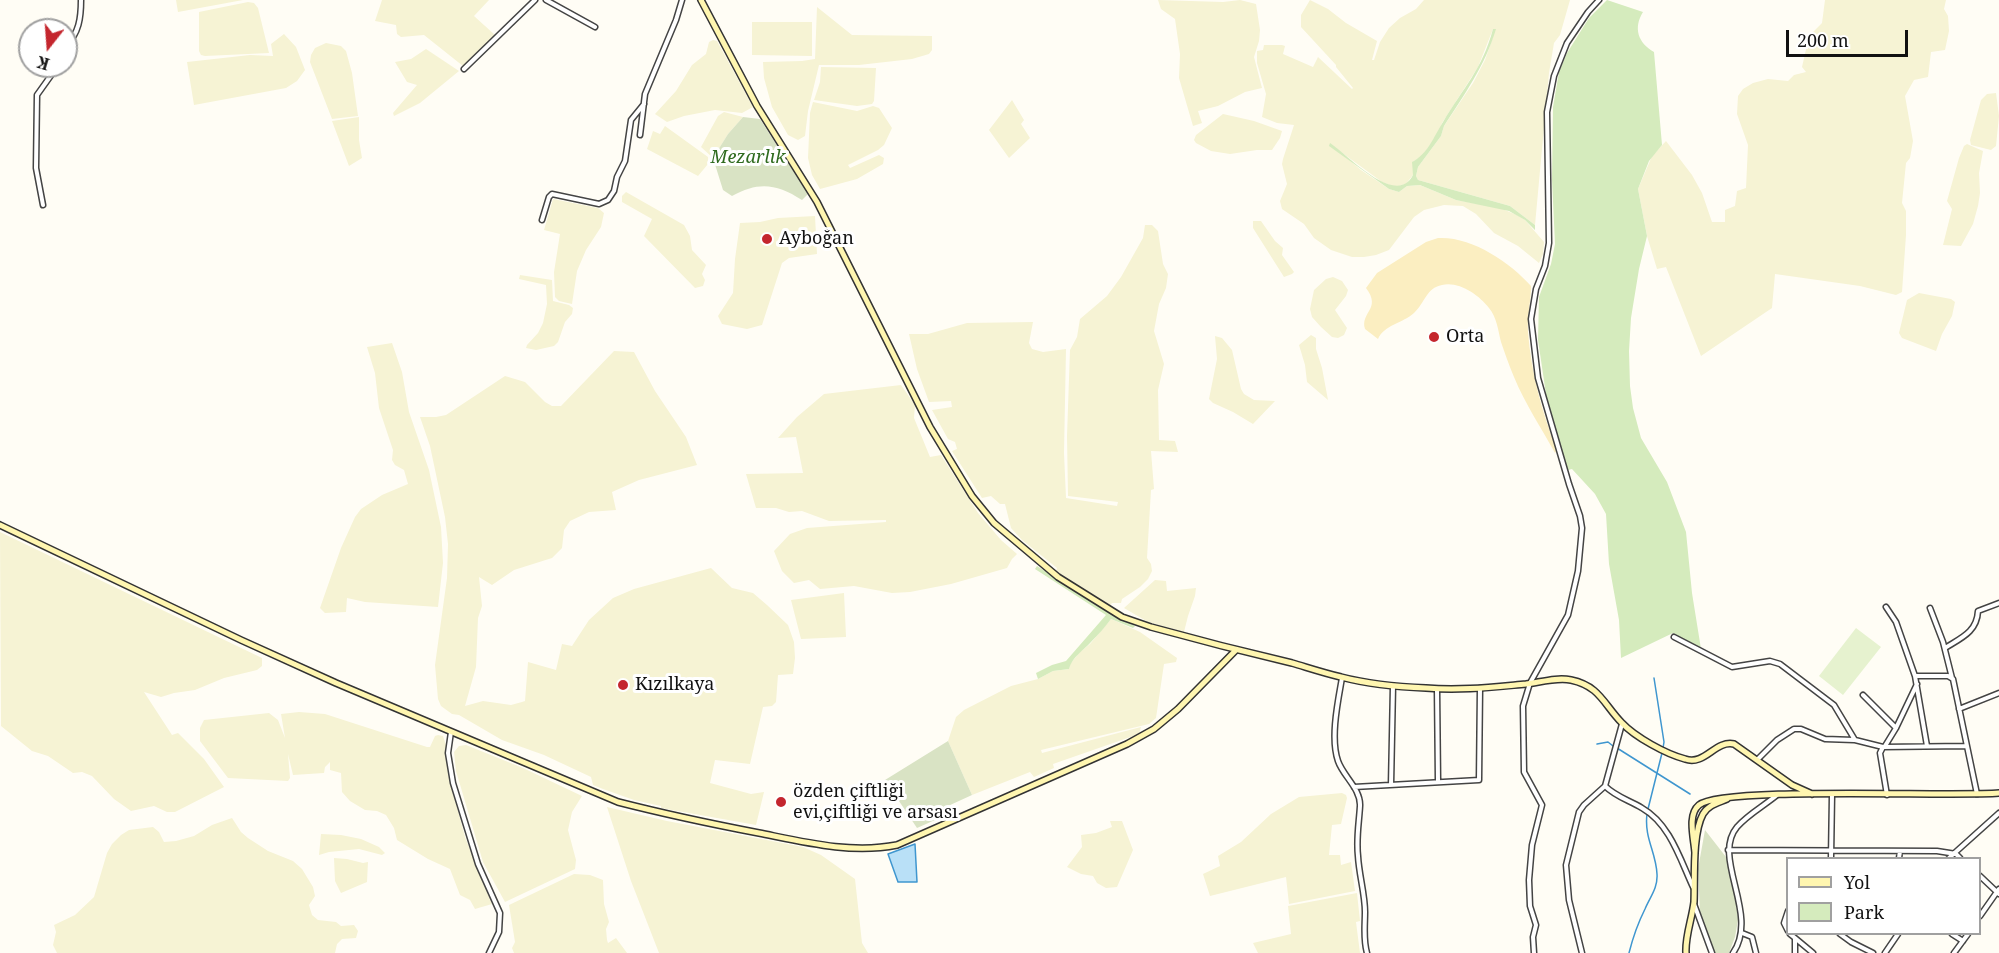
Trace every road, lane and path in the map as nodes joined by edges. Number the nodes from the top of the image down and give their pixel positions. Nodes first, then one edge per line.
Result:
1 (81, 0) edge
2 (535, 0) edge
3 (546, 0) edge
4 (681, 0) edge
5 (701, 0) edge
6 (1599, 0) edge
7 (595, 27) dead end
8 (78, 29) edge
9 (464, 69) dead end
10 (49, 78) edge
11 (644, 104) junction
12 (640, 135) dead end
13 (43, 205) dead end
14 (542, 220) dead end
15 (0, 525) edge
16 (1999, 603) edge
17 (1886, 607) dead end
18 (1930, 608) dead end
19 (1674, 637) dead end
20 (1945, 648) junction
21 (1236, 650) junction
22 (1915, 676) junction
23 (1342, 678) junction
24 (1952, 678) junction
25 (1530, 683) junction
26 (1917, 684) junction
27 (1393, 686) junction
28 (1480, 688) junction
29 (1437, 689) junction
30 (1999, 693) edge
31 (1863, 695) dead end
32 (1959, 709) junction
33 (1622, 724) junction
34 (1896, 728) junction
35 (451, 731) junction
36 (1855, 740) junction
37 (1927, 746) junction
38 (1966, 746) junction
39 (1884, 747) junction
40 (1758, 759) junction
41 (1438, 782) junction
42 (1392, 785) junction
43 (1605, 786) junction
44 (1353, 787) junction
45 (1778, 794) junction
46 (1812, 794) junction
47 (1999, 794) edge
48 (1832, 795) junction
49 (1887, 795) junction
50 (1977, 795) junction
51 (1736, 796) junction
52 (1999, 813) edge
53 (1728, 850) junction
54 (1831, 851) junction
55 (1900, 851) junction
56 (1695, 853) junction
57 (1956, 854) junction
58 (1831, 857) edge
59 (1899, 857) edge
60 (1951, 857) edge
61 (1959, 857) edge
62 (1981, 877) edge
63 (1693, 886) junction
64 (1998, 891) edge
65 (1694, 903) junction
66 (1981, 915) edge
67 (1742, 933) junction
68 (1792, 935) edge
69 (1842, 935) edge
70 (1897, 935) edge
71 (1955, 935) edge
72 (1967, 935) edge
73 (1795, 938) junction
74 (1963, 941) junction
75 (489, 953) edge
76 (1367, 953) edge
77 (1534, 953) edge
78 (1582, 953) edge
79 (1686, 953) edge
80 (1712, 953) edge
81 (1733, 953) edge
82 (1756, 953) edge
83 (1795, 953) edge
84 (1813, 953) edge
85 (1873, 953) edge
86 (1885, 953) edge
87 (1954, 953) edge

1 - 8 street
2 - 9 street
3 - 7 street
4 - 11 street
5 - 21 street
6 - 25 street
10 - 13 street
11 - 12 street
11 - 14 street
15 - 35 street
16 - 20 street
17 - 22 street
18 - 20 street
19 - 36 street
20 - 24 street
21 - 23 street
21 - 35 street
22 - 24 street
22 - 26 street
23 - 27 street
23 - 44 street
24 - 32 street
25 - 28 street
25 - 33 street
25 - 77 street
26 - 34 street
26 - 37 street
27 - 29 street
27 - 42 street
28 - 29 street
28 - 41 street
29 - 41 street
30 - 32 street
31 - 34 street
32 - 38 street
33 - 40 street
33 - 43 street
34 - 39 street
35 - 75 street
36 - 39 street
36 - 40 street
37 - 38 street
37 - 39 street
38 - 50 street
39 - 49 street
40 - 46 street
41 - 42 street
42 - 44 street
43 - 63 street
43 - 78 street
44 - 76 street
45 - 46 street
45 - 51 street
45 - 53 street
46 - 48 street
47 - 50 street
48 - 49 street
48 - 54 street
49 - 50 street
51 - 56 street
51 - 56 street
52 - 57 street
53 - 54 street
53 - 67 street
54 - 55 street
54 - 58 street
55 - 57 street
55 - 59 street
56 - 63 street
57 - 60 street
57 - 61 street
62 - 64 street
63 - 65 street
64 - 66 street
65 - 79 street
65 - 80 street
67 - 81 street
67 - 82 street
68 - 73 street
69 - 85 street
70 - 86 street
71 - 74 street
72 - 74 street
73 - 83 street
73 - 84 street
74 - 87 street

